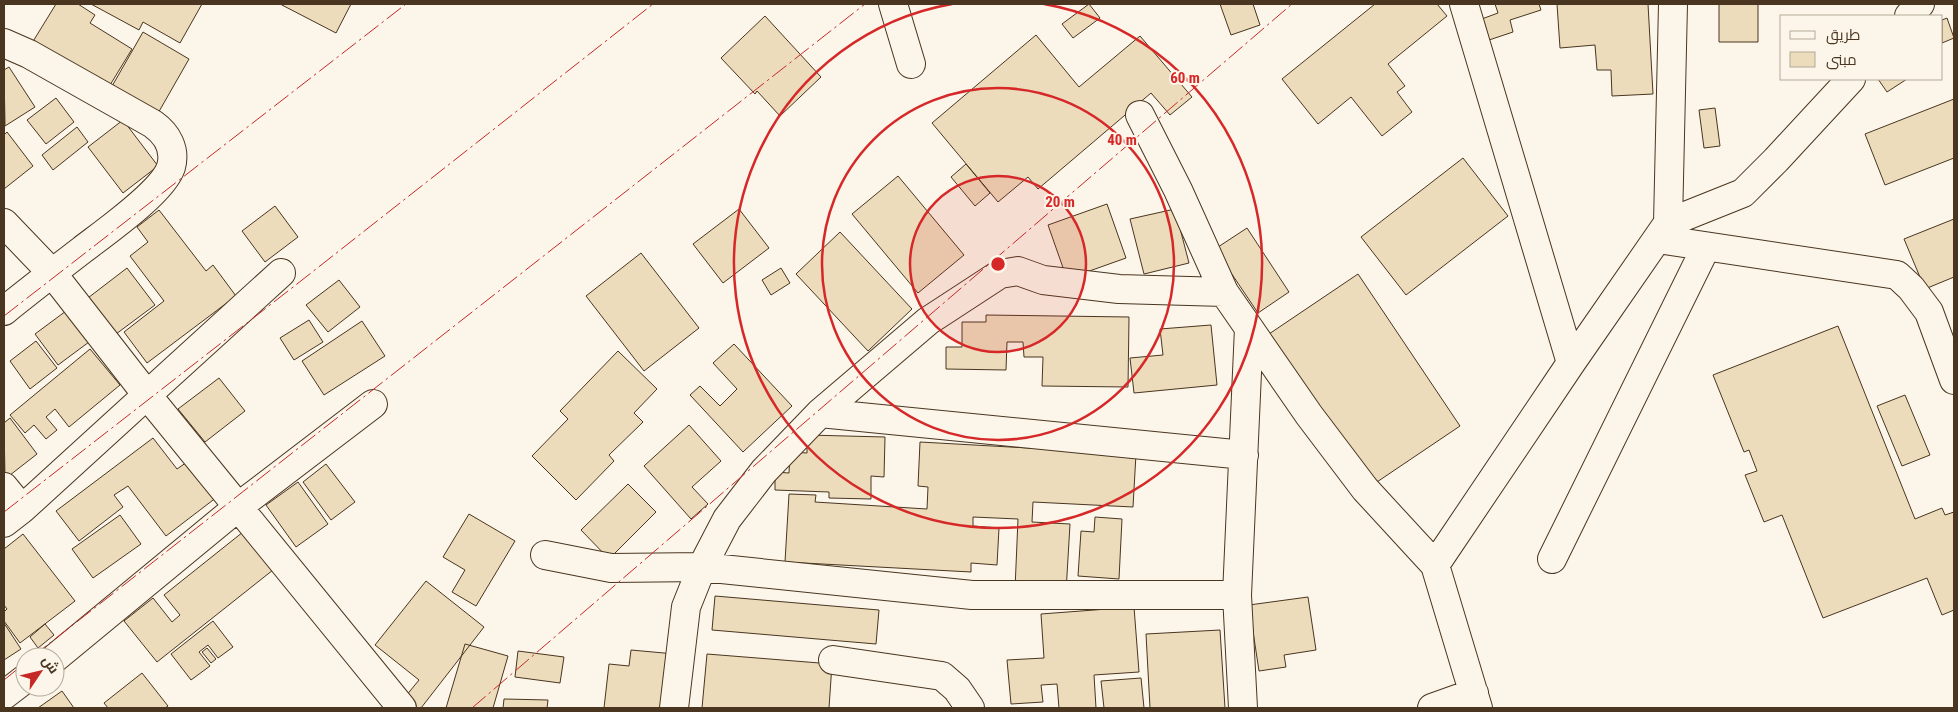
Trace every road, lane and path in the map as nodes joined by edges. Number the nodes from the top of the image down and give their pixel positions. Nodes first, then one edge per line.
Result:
1 (893, 4) edge
2 (1464, 4) edge
3 (1673, 4) edge
4 (1920, 4) edge
5 (1910, 15) edge
6 (4, 43) edge
7 (911, 64) dead end
8 (1850, 80) edge
9 (1140, 115) dead end
10 (4, 223) edge
11 (1663, 231) junction
12 (1706, 247) junction
13 (52, 273) junction
14 (281, 273) dead end
15 (1224, 292) junction
16 (4, 311) edge
17 (1249, 328) junction
18 (1570, 363) junction
19 (1954, 380) edge
20 (147, 395) junction
21 (373, 404) dead end
22 (820, 413) junction
23 (1244, 455) junction
24 (4, 487) edge
25 (238, 507) junction
26 (13, 516) edge
27 (545, 555) dead end
28 (1552, 559) dead end
29 (1435, 565) junction
30 (702, 567) junction
31 (1237, 595) junction
32 (65, 650) edge
33 (833, 660) dead end
34 (15, 687) edge
35 (4, 695) edge
36 (1476, 701) edge
37 (402, 708) edge
38 (674, 708) edge
39 (970, 708) edge
40 (1243, 708) edge
41 (1432, 708) edge

1 - 7 street
2 - 18 street
3 - 11 street
4 - 5 street
6 - 13 street
8 - 11 street
9 - 15 street
10 - 13 street
11 - 12 street
11 - 18 street
12 - 19 street
12 - 28 street
13 - 16 street
13 - 20 street
14 - 20 street
15 - 17 street
15 - 22 street
17 - 23 street
17 - 29 street
18 - 29 street
20 - 25 street
20 - 26 street
21 - 25 street
22 - 23 street
22 - 30 street
23 - 31 street
24 - 26 street
25 - 32 street
25 - 37 street
27 - 30 street
29 - 36 street
30 - 31 street
30 - 38 street
31 - 40 street
33 - 39 street
34 - 35 street
36 - 41 street

